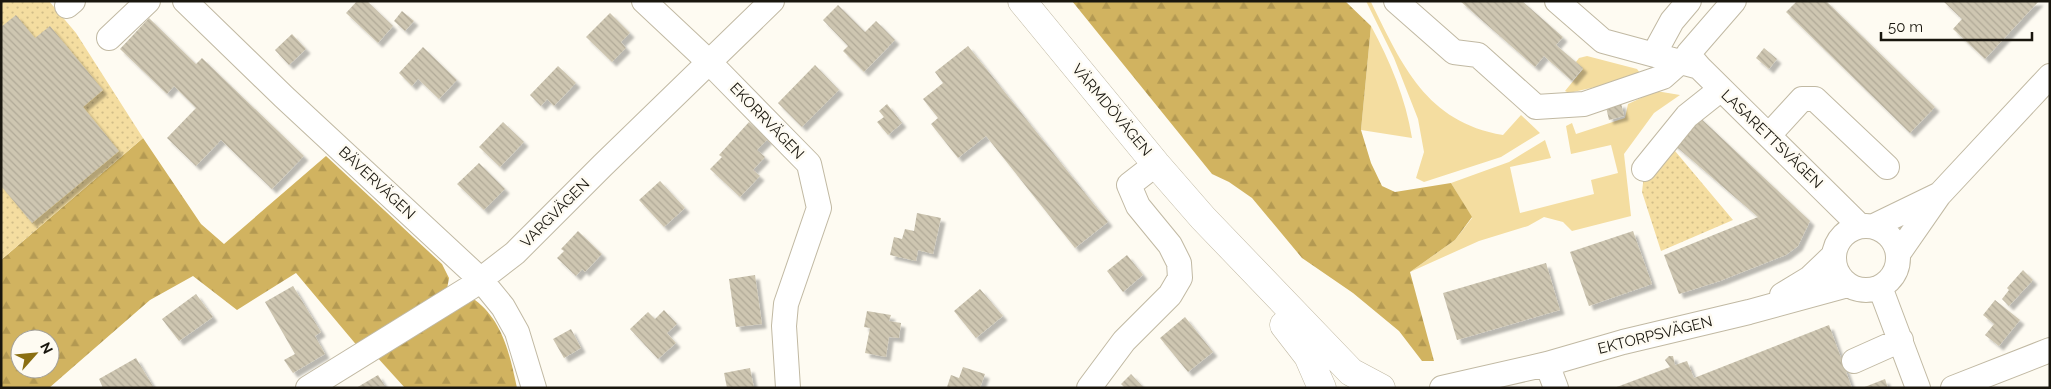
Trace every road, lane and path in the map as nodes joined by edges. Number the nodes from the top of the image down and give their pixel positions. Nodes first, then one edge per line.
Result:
1 (148, 1) edge
2 (185, 1) edge
3 (644, 1) edge
4 (772, 1) edge
5 (1022, 1) edge
6 (1396, 1) edge
7 (1556, 1) edge
8 (1689, 1) edge
9 (1734, 1) edge
10 (109, 38) dead end
11 (1654, 54) junction
12 (709, 62) junction
13 (1689, 65) junction
14 (2050, 76) edge
15 (1721, 89) junction
16 (1769, 135) junction
17 (1156, 164) junction
18 (1887, 167) dead end
19 (1644, 169) dead end
20 (1939, 195) junction
21 (1203, 218) junction
22 (1867, 226) junction
23 (1898, 254) junction
24 (1833, 256) junction
25 (481, 280) junction
26 (1848, 285) junction
27 (1880, 287) junction
28 (1764, 307) junction
29 (1901, 340) junction
30 (2050, 350) edge
31 (1854, 361) dead end
32 (1547, 364) junction
33 (1988, 382) edge
34 (308, 388) edge
35 (534, 388) edge
36 (788, 388) edge
37 (1089, 388) edge
38 (1322, 388) edge
39 (1381, 388) edge
40 (1442, 388) edge
41 (1510, 388) edge
42 (1556, 388) edge
43 (1918, 388) edge
44 (1953, 388) edge

1 - 10 street
2 - 25 street, BÄVERVÄGEN
3 - 12 street, EKORRVÄGEN
4 - 12 street, VARGVÄGEN
5 - 17 main road, VÄRMDÖVÄGEN
6 - 13 street
7 - 11 street, LASARETTSVÄGEN
8 - 11 street
9 - 13 street
11 - 13 street, LASARETTSVÄGEN
12 - 25 street, VARGVÄGEN
12 - 36 street, EKORRVÄGEN
13 - 15 street, LASARETTSVÄGEN
14 - 20 street
15 - 16 street, LASARETTSVÄGEN
15 - 19 street
16 - 18 street
16 - 22 street, LASARETTSVÄGEN
17 - 21 main road, VÄRMDÖVÄGEN
17 - 37 street
20 - 22 street
20 - 23 street
21 - 38 main road, VÄRMDÖVÄGEN
21 - 39 main road, VÄRMDÖVÄGEN
22 - 23 street
22 - 24 street
23 - 27 street
24 - 26 street
24 - 28 street, EKTORPSVÄGEN
25 - 34 street, VARGVÄGEN
25 - 35 street, BÄVERVÄGEN
26 - 27 street
26 - 28 street, EKTORPSVÄGEN
27 - 29 street
28 - 32 street, EKTORPSVÄGEN
29 - 31 street
29 - 43 street
30 - 33 street
32 - 40 street, EKTORPSVÄGEN
32 - 41 street, EKTORPSVÄGEN
32 - 42 street
33 - 44 street

